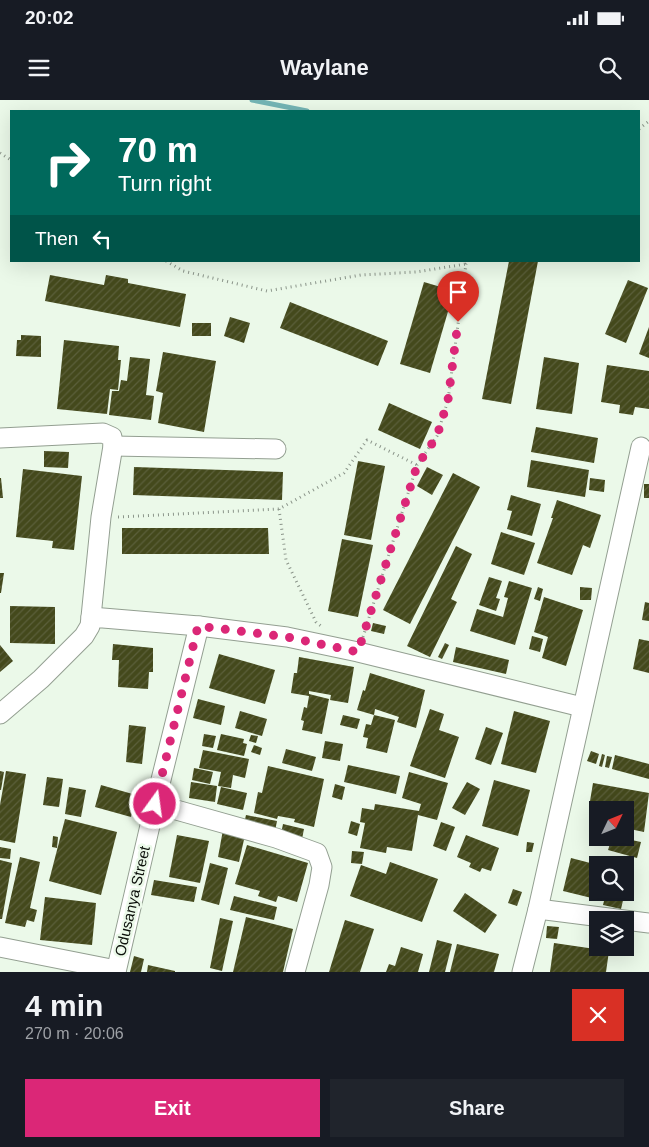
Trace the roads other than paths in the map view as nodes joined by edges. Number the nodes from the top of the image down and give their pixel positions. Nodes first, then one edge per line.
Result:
1 (0, 438) edge
2 (113, 446) junction
3 (641, 447) dead end
4 (276, 449) dead end
5 (91, 617) junction
6 (198, 626) junction
7 (582, 707) junction
8 (0, 714) edge
9 (155, 804) junction
10 (538, 909) junction
11 (649, 923) edge
12 (0, 947) edge
13 (116, 971) edge
14 (295, 972) edge
15 (522, 972) edge

1 - 2 street
2 - 4 street
2 - 5 street
3 - 7 street
5 - 6 street
5 - 8 street
6 - 7 street
6 - 9 street, Odusanya Street
7 - 10 street
9 - 13 street, Odusanya Street
9 - 14 street
10 - 11 street
10 - 15 street
12 - 13 street

